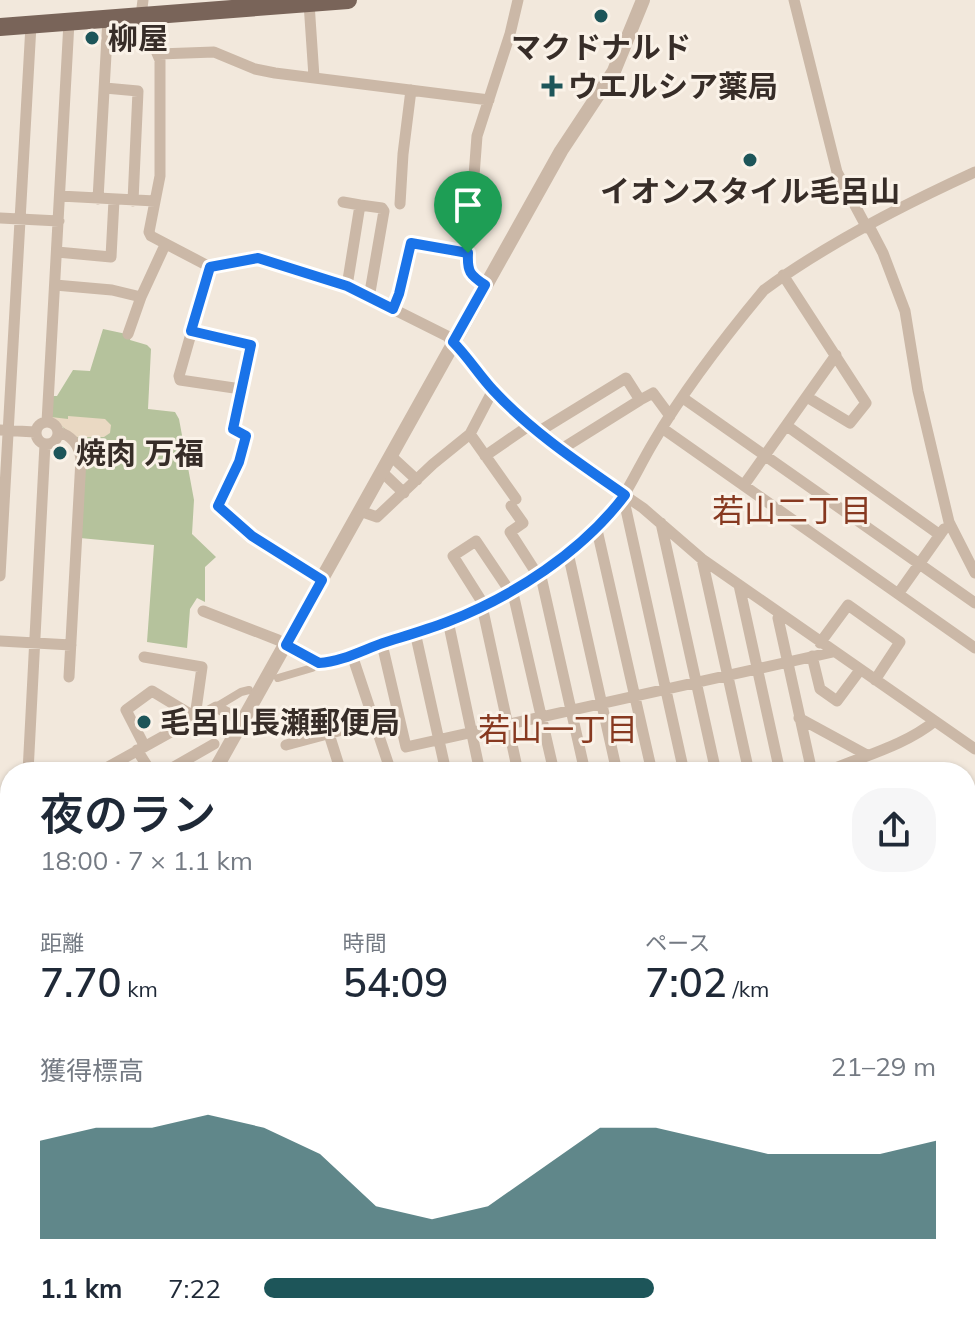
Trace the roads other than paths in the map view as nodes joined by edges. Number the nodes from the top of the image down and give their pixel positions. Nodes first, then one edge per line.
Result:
1 (348, 0) edge
2 (518, 0) edge
3 (643, 0) edge
4 (794, 0) edge
5 (309, 3) junction
6 (142, 8) edge
7 (108, 18) junction
8 (69, 22) junction
9 (31, 25) junction
10 (0, 27) edge
11 (159, 54) junction
12 (314, 77) junction
13 (105, 88) junction
14 (411, 90) junction
15 (489, 100) junction
16 (975, 172) edge
17 (60, 196) junction
18 (98, 199) junction
19 (114, 200) junction
20 (133, 201) junction
21 (155, 201) junction
22 (343, 202) dead end
23 (400, 204) dead end
24 (360, 205) junction
25 (0, 218) edge
26 (21, 219) junction
27 (59, 221) junction
28 (868, 227) junction
29 (165, 245) junction
30 (57, 252) junction
31 (468, 253) junction
32 (210, 267) junction
33 (783, 275) junction
34 (55, 285) junction
35 (485, 285) junction
36 (347, 286) junction
37 (141, 297) junction
38 (369, 298) junction
39 (393, 309) junction
40 (191, 331) junction
41 (128, 334) dead end
42 (453, 342) junction
43 (836, 355) junction
44 (241, 389) junction
45 (493, 390) junction
46 (807, 397) junction
47 (683, 398) junction
48 (640, 400) junction
49 (670, 416) junction
50 (47, 422) junction
51 (787, 426) junction
52 (534, 428) junction
53 (662, 428) junction
54 (4, 431) edge
55 (35, 432) junction
56 (58, 432) junction
57 (470, 434) junction
58 (45, 444) junction
59 (560, 450) junction
60 (391, 456) junction
61 (485, 456) junction
62 (767, 456) junction
63 (382, 472) junction
64 (417, 480) junction
65 (744, 485) junction
66 (404, 493) junction
67 (625, 495) junction
68 (360, 511) junction
69 (949, 522) junction
70 (661, 523) junction
71 (597, 530) junction
72 (940, 535) junction
73 (568, 553) junction
74 (702, 559) junction
75 (919, 564) junction
76 (539, 573) junction
77 (975, 573) edge
78 (0, 576) edge
79 (322, 580) junction
80 (739, 585) junction
81 (511, 590) junction
82 (898, 594) junction
83 (975, 603) edge
84 (483, 605) junction
85 (203, 611) dead end
86 (780, 614) junction
87 (448, 621) junction
88 (415, 632) junction
89 (0, 641) edge
90 (35, 643) junction
91 (820, 643) junction
92 (382, 644) junction
93 (71, 645) junction
94 (286, 645) junction
95 (975, 648) edge
96 (833, 652) junction
97 (352, 655) junction
98 (812, 656) junction
99 (144, 657) dead end
100 (788, 661) junction
101 (312, 668) dead end
102 (758, 668) junction
103 (860, 670) junction
104 (728, 675) junction
105 (69, 677) dead end
106 (278, 678) dead end
107 (875, 680) junction
108 (697, 682) junction
109 (666, 689) junction
110 (249, 690) dead end
111 (633, 696) junction
112 (601, 704) junction
113 (216, 707) junction
114 (571, 711) junction
115 (195, 717) junction
116 (541, 717) junction
117 (799, 718) junction
118 (243, 721) junction
119 (376, 721) junction
120 (935, 721) junction
121 (507, 725) junction
122 (473, 732) junction
123 (329, 734) junction
124 (439, 740) junction
125 (214, 744) dead end
126 (286, 745) dead end
127 (140, 748) junction
128 (975, 749) edge
129 (867, 755) junction
130 (29, 762) edge
131 (116, 762) edge
132 (146, 762) edge
133 (182, 762) edge
134 (220, 762) edge
135 (338, 762) edge
136 (388, 762) edge
137 (444, 762) edge
138 (478, 762) edge
139 (516, 762) edge
140 (552, 762) edge
141 (583, 762) edge
142 (615, 762) edge
143 (650, 762) edge
144 (682, 762) edge
145 (714, 762) edge
146 (747, 762) edge
147 (778, 762) edge
148 (810, 762) edge
149 (851, 762) edge

1 - 5 main road
2 - 15 street
3 - 35 street
4 - 28 street
5 - 6 main road
5 - 12 street
6 - 7 main road
6 - 11 street
7 - 8 main road
7 - 13 street
8 - 9 main road
8 - 17 street
9 - 10 main road
9 - 26 street
11 - 12 street
11 - 21 street
12 - 14 street
13 - 18 street
13 - 20 street
14 - 15 street
14 - 23 street
15 - 31 street
16 - 28 street
17 - 18 street
17 - 27 street
18 - 19 street
19 - 20 street
19 - 30 street
20 - 21 street
21 - 29 street
22 - 24 street
24 - 36 street
24 - 38 street
25 - 26 street
26 - 27 street
26 - 54 street
27 - 30 street
28 - 33 street
28 - 69 street
29 - 32 street
29 - 37 street
30 - 34 street
31 - 35 street
31 - 39 street
32 - 36 street
32 - 40 street
33 - 43 street
33 - 47 street
34 - 37 street
34 - 50 street
35 - 42 street
36 - 38 street
37 - 41 street
38 - 39 street
39 - 42 street
40 - 44 street
40 - 44 street
42 - 45 street
42 - 60 street
43 - 46 street
43 - 46 street
44 - 79 street
45 - 52 street
45 - 57 street
46 - 51 street
47 - 49 street
47 - 62 street
48 - 49 street
48 - 52 street
48 - 59 street
49 - 53 street
50 - 55 street
50 - 56 street
51 - 62 street
51 - 72 street
52 - 59 street
52 - 61 street
53 - 65 street
53 - 67 street
54 - 55 street
54 - 78 street
55 - 58 street
56 - 58 street
56 - 93 street
57 - 61 street
57 - 64 street
58 - 90 street
59 - 67 street
60 - 63 street
60 - 64 street
61 - 76 street
62 - 65 street
62 - 75 street
63 - 66 street
63 - 68 street
64 - 66 street
65 - 82 street
66 - 68 street
67 - 70 street
67 - 71 street
67 - 109 street
68 - 79 street
69 - 72 street
69 - 77 street
70 - 74 street
70 - 108 street
71 - 73 street
71 - 111 street
72 - 75 street
73 - 76 street
73 - 112 street
74 - 80 street
74 - 104 street
75 - 82 street
75 - 83 street
76 - 81 street
76 - 114 street
79 - 94 street
80 - 86 street
80 - 102 street
81 - 84 street
81 - 84 street
81 - 116 street
82 - 95 street
84 - 87 street
84 - 121 street
85 - 94 street
86 - 91 street
86 - 100 street
87 - 88 street
87 - 122 street
88 - 92 street
88 - 124 street
89 - 90 street
90 - 93 street
90 - 130 street
91 - 96 street
91 - 107 street
92 - 97 street
92 - 124 street
93 - 105 street
94 - 97 street
94 - 118 street
96 - 98 street
96 - 103 street
97 - 119 street
98 - 100 street
98 - 103 street
99 - 115 street
100 - 102 street
100 - 117 street
101 - 106 street
102 - 104 street
102 - 147 street
103 - 107 street
104 - 108 street
104 - 146 street
107 - 120 street
108 - 109 street
108 - 145 street
109 - 111 street
109 - 144 street
110 - 113 street
111 - 112 street
111 - 143 street
112 - 114 street
112 - 142 street
113 - 115 street
113 - 118 street
114 - 116 street
114 - 141 street
115 - 127 street
115 - 127 street
116 - 121 street
116 - 140 street
117 - 129 street
117 - 148 street
118 - 134 street
119 - 123 street
119 - 136 street
120 - 128 street
120 - 129 street
121 - 122 street
121 - 139 street
122 - 124 street
122 - 138 street
123 - 126 street
123 - 135 street
124 - 137 street
125 - 133 street
127 - 131 street
127 - 132 street
129 - 149 street

